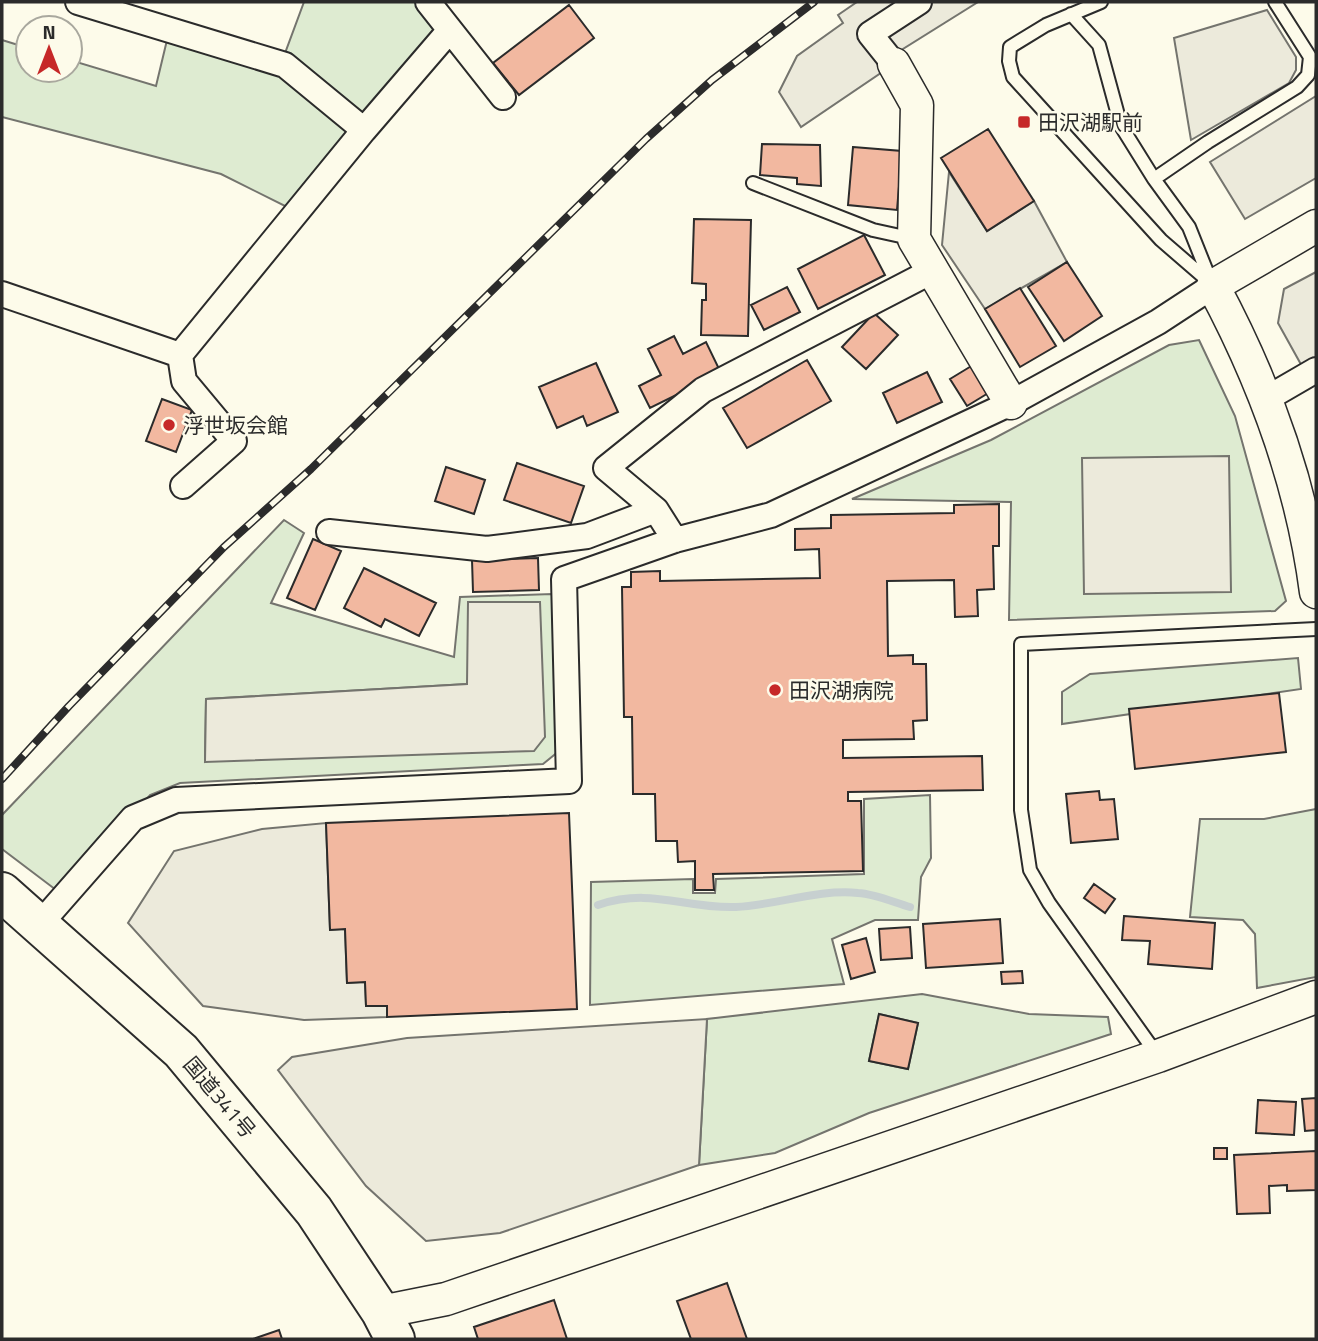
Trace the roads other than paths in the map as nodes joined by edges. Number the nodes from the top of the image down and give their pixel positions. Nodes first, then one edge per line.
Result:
1 (78, 2) edge
2 (428, 2) edge
3 (919, 2) edge
4 (1101, 2) edge
5 (1275, 2) edge
6 (1071, 14) junction
7 (450, 30) junction
8 (894, 64) joint
9 (503, 97) dead end
10 (364, 130) junction
11 (1154, 179) junction
12 (753, 183) dead end
13 (1316, 226) edge
14 (914, 239) junction
15 (932, 271) junction
16 (1213, 286) junction
17 (2, 294) edge
18 (180, 355) junction
19 (1316, 370) edge
20 (1266, 398) junction
21 (1011, 403) junction
22 (183, 486) dead end
23 (656, 510) junction
24 (328, 532) dead end
25 (675, 540) junction
26 (1316, 592) edge
27 (1316, 629) edge
28 (2, 892) edge
29 (40, 924) junction
30 (1316, 998) edge
31 (1158, 1056) junction
32 (388, 1326) edge

1 - 10 street
2 - 7 street
3 - 8 street
4 - 6 lane
5 - 11 lane
6 - 11 lane
6 - 16 lane
7 - 9 street
7 - 10 street
8 - 14 street
10 - 18 street
11 - 16 lane
12 - 14 lane
13 - 16 street
14 - 15 street
15 - 21 street
15 - 23 street
16 - 20 street
16 - 21 street
17 - 18 street
18 - 22 street
19 - 20 street
20 - 26 street
21 - 25 street
23 - 24 street
23 - 25 street
25 - 29 street
27 - 31 lane
28 - 29 highway, 国道341号
29 - 32 highway, 国道341号
30 - 31 street
31 - 32 street

